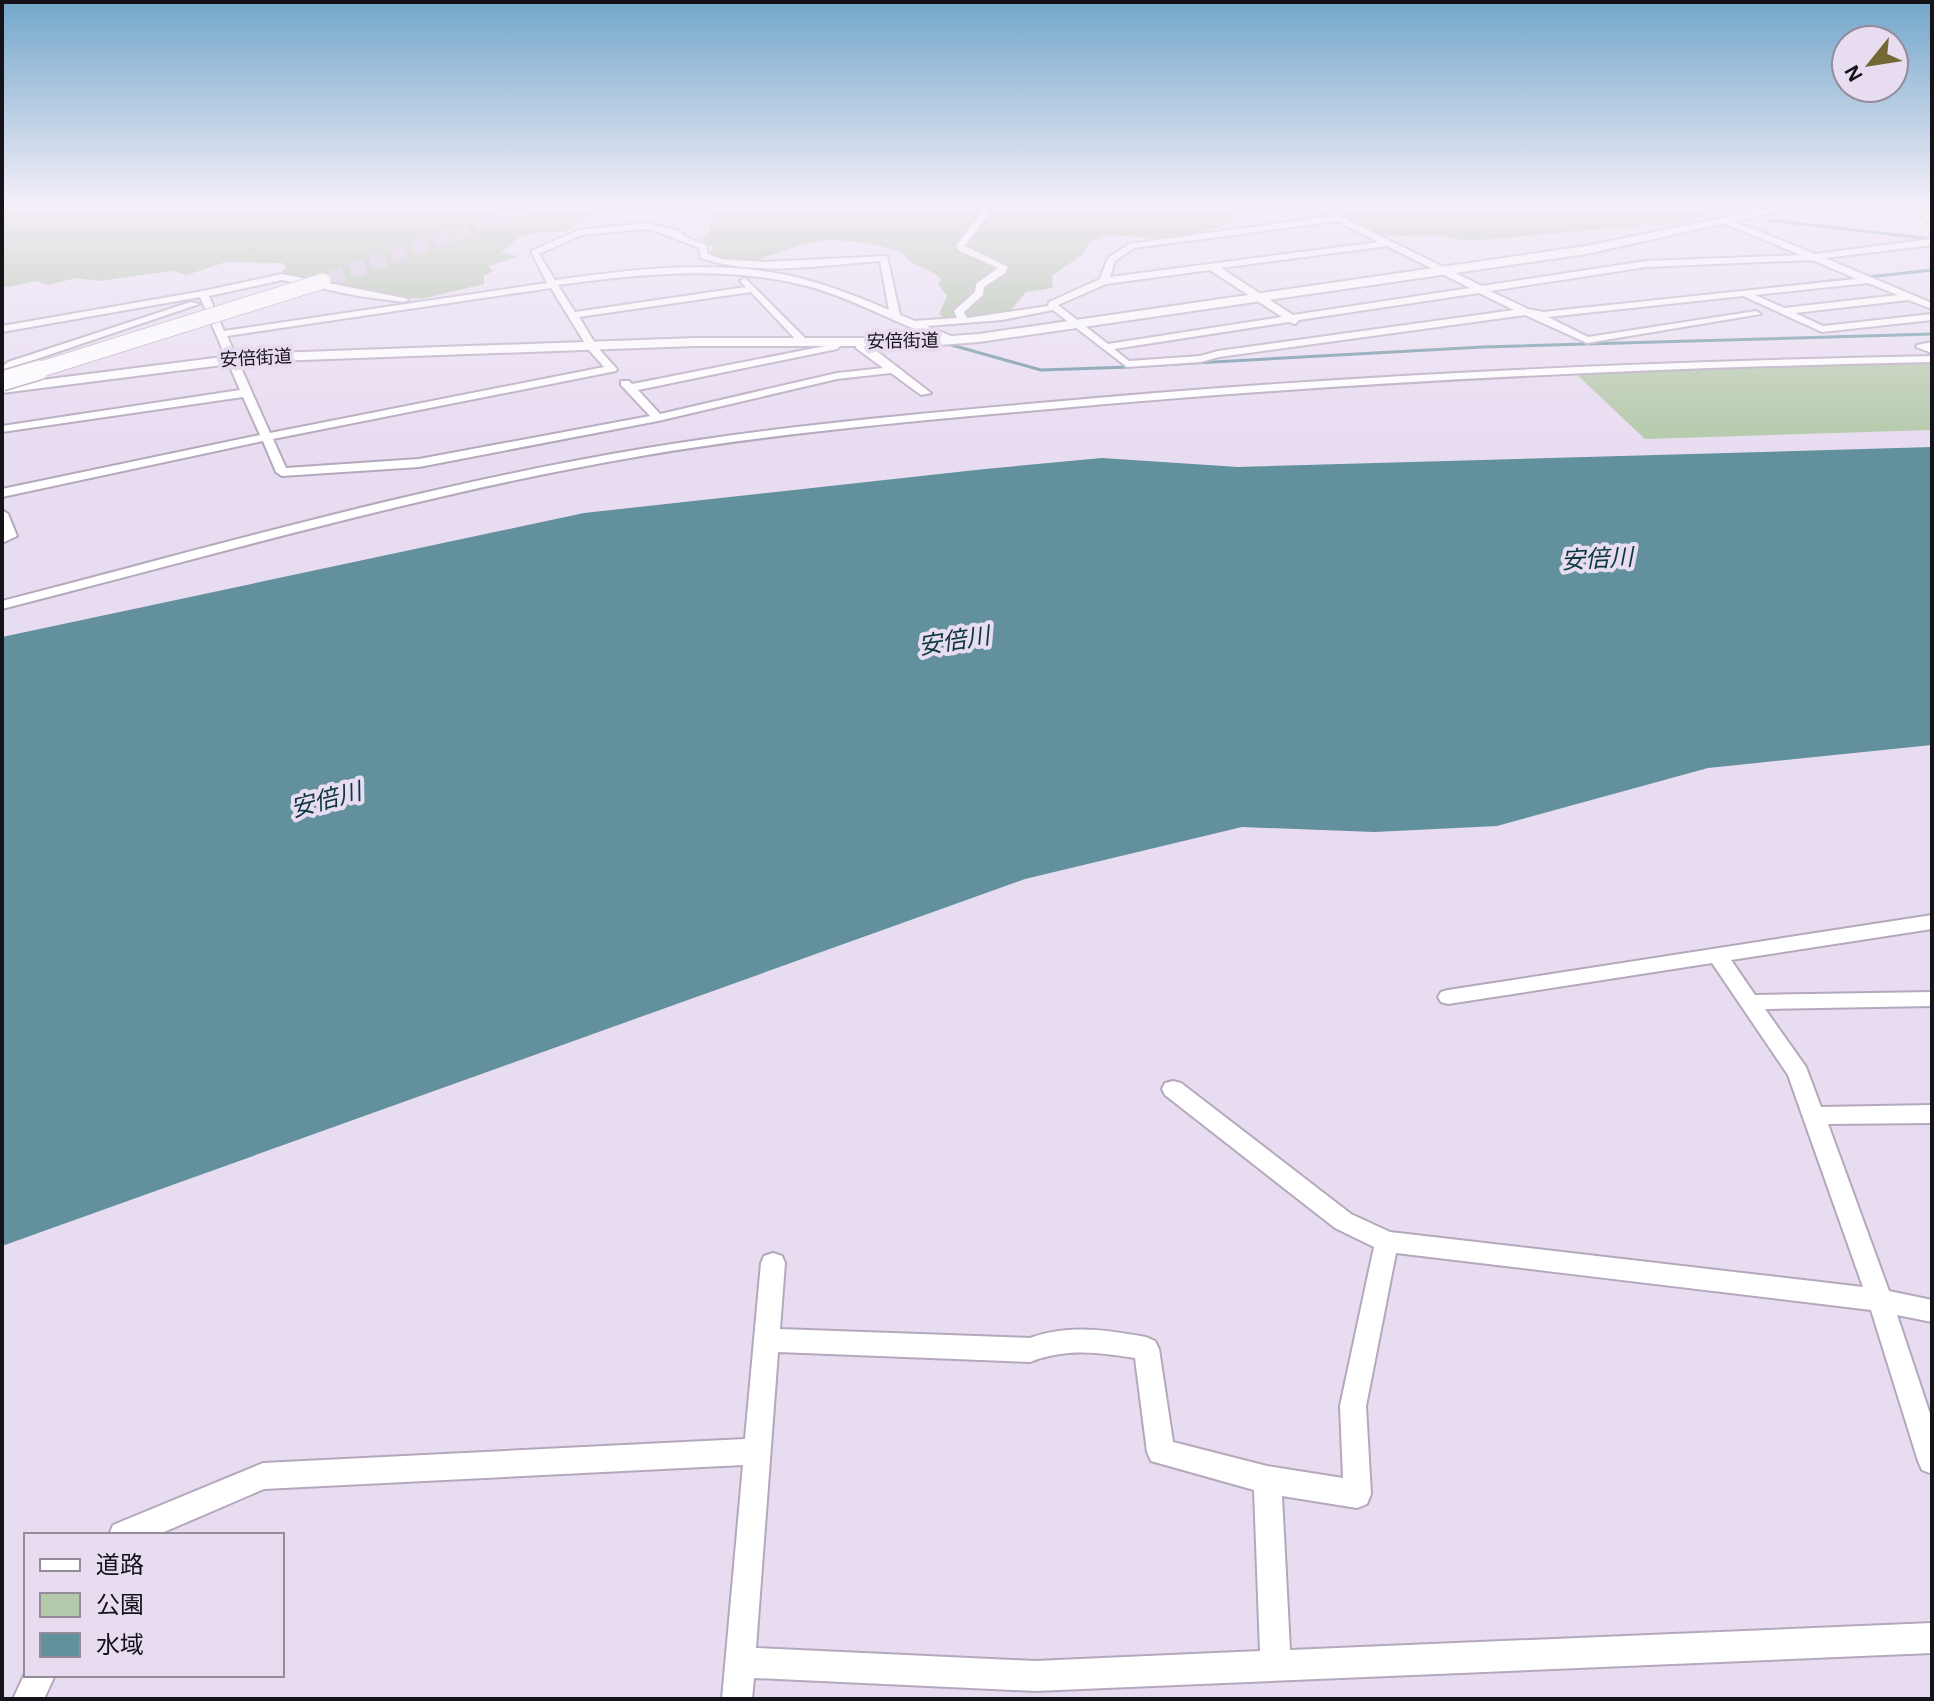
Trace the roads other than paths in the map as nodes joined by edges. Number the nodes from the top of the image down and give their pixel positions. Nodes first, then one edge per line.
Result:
1 (250, 285) edge
2 (312, 285) tunnel mouth
3 (314, 285) tunnel mouth
4 (337, 285) edge
5 (543, 285) edge
6 (553, 285) edge
7 (750, 285) edge
8 (810, 285) edge
9 (889, 285) edge
10 (980, 285) edge
11 (1094, 285) edge
12 (1242, 285) edge
13 (1341, 285) edge
14 (1470, 285) edge
15 (1509, 285) edge
16 (1817, 285) edge
17 (1883, 285) edge
18 (753, 289) junction
19 (1479, 290) junction
20 (1743, 293) junction
21 (205, 297) junction
22 (1260, 297) junction
23 (1910, 297) junction
24 (442, 300) junction
25 (1932, 306) edge
26 (1055, 307) junction
27 (1782, 311) junction
28 (1530, 313) junction
29 (1756, 314) dead end
30 (573, 315) junction
31 (1932, 317) edge
32 (896, 318) junction
33 (1292, 318) junction
34 (215, 319) junction
35 (963, 320) junction
36 (914, 324) junction
37 (1077, 324) junction
38 (2, 329) edge
39 (222, 334) junction
40 (1325, 338) junction
41 (952, 340) junction
42 (804, 342) junction
43 (839, 342) junction
44 (861, 342) junction
45 (593, 345) junction
46 (1106, 347) junction
47 (232, 359) junction
48 (1932, 359) edge
49 (612, 369) junction
50 (893, 370) junction
51 (2, 376) edge
52 (630, 388) junction
53 (2, 389) edge
54 (245, 393) junction
55 (925, 393) dead end
56 (658, 418) junction
57 (2, 429) edge
58 (267, 437) junction
59 (2, 493) edge
60 (2, 514) edge
61 (2, 539) edge
62 (2, 605) edge
63 (1932, 922) edge
64 (1716, 954) junction
65 (1448, 997) dead end
66 (1932, 999) edge
67 (1749, 1002) junction
68 (1173, 1089) dead end
69 (1932, 1114) edge
70 (1813, 1116) junction
71 (1387, 1242) junction
72 (773, 1263) dead end
73 (1880, 1300) junction
74 (1932, 1311) edge
75 (766, 1340) junction
76 (757, 1451) junction
77 (1932, 1461) edge
78 (1267, 1480) junction
79 (128, 1533) edge
80 (1932, 1638) edge
81 (740, 1662) junction
82 (1276, 1667) junction
83 (39, 1677) edge
84 (28, 1699) edge
85 (737, 1699) edge

1 - 21 street
2 - 51 highway, bridge
3 - 34 street
4 - 24 street
5 - 24 street
6 - 30 street
7 - 18 street
8 - 32 street
9 - 32 street
10 - 35 street
11 - 26 street
12 - 22 street
13 - 22 main road, 安倍街道
14 - 19 street
15 - 19 street
16 - 20 street
17 - 23 street
18 - 30 street
18 - 42 street
19 - 28 street
19 - 33 street
20 - 27 street
20 - 28 street
21 - 34 street
21 - 38 street
21 - 51 street
22 - 33 street
22 - 37 main road, 安倍街道
23 - 25 street
23 - 27 street
24 - 39 street
26 - 35 street
26 - 37 street
27 - 31 street
28 - 29 street
28 - 40 street
30 - 45 street
32 - 36 street
33 - 40 street
33 - 46 street
34 - 39 street
34 - 51 street
35 - 36 street
36 - 41 street
37 - 41 main road, 安倍街道
37 - 46 street
39 - 47 street
40 - 46 street
41 - 44 main road, 安倍街道
42 - 43 main road, 安倍街道
42 - 45 main road, 安倍街道
43 - 44 main road, 安倍街道
43 - 52 street
44 - 50 street
45 - 47 main road, 安倍街道
45 - 49 street
47 - 53 main road, 安倍街道
47 - 54 street
48 - 62 street
49 - 52 street
49 - 58 street
50 - 55 street
50 - 56 street
52 - 56 street
54 - 57 street
54 - 58 street
56 - 58 street
58 - 59 street
60 - 61 street
63 - 64 street
64 - 65 street
64 - 67 street
66 - 67 street
67 - 70 street
68 - 71 street
69 - 70 street
70 - 73 street
71 - 73 street
71 - 78 street
72 - 75 street
73 - 74 street
73 - 77 street
75 - 76 street
75 - 78 street
76 - 79 street
76 - 81 street
78 - 82 street
80 - 82 street
81 - 82 street
81 - 85 street
83 - 84 street

